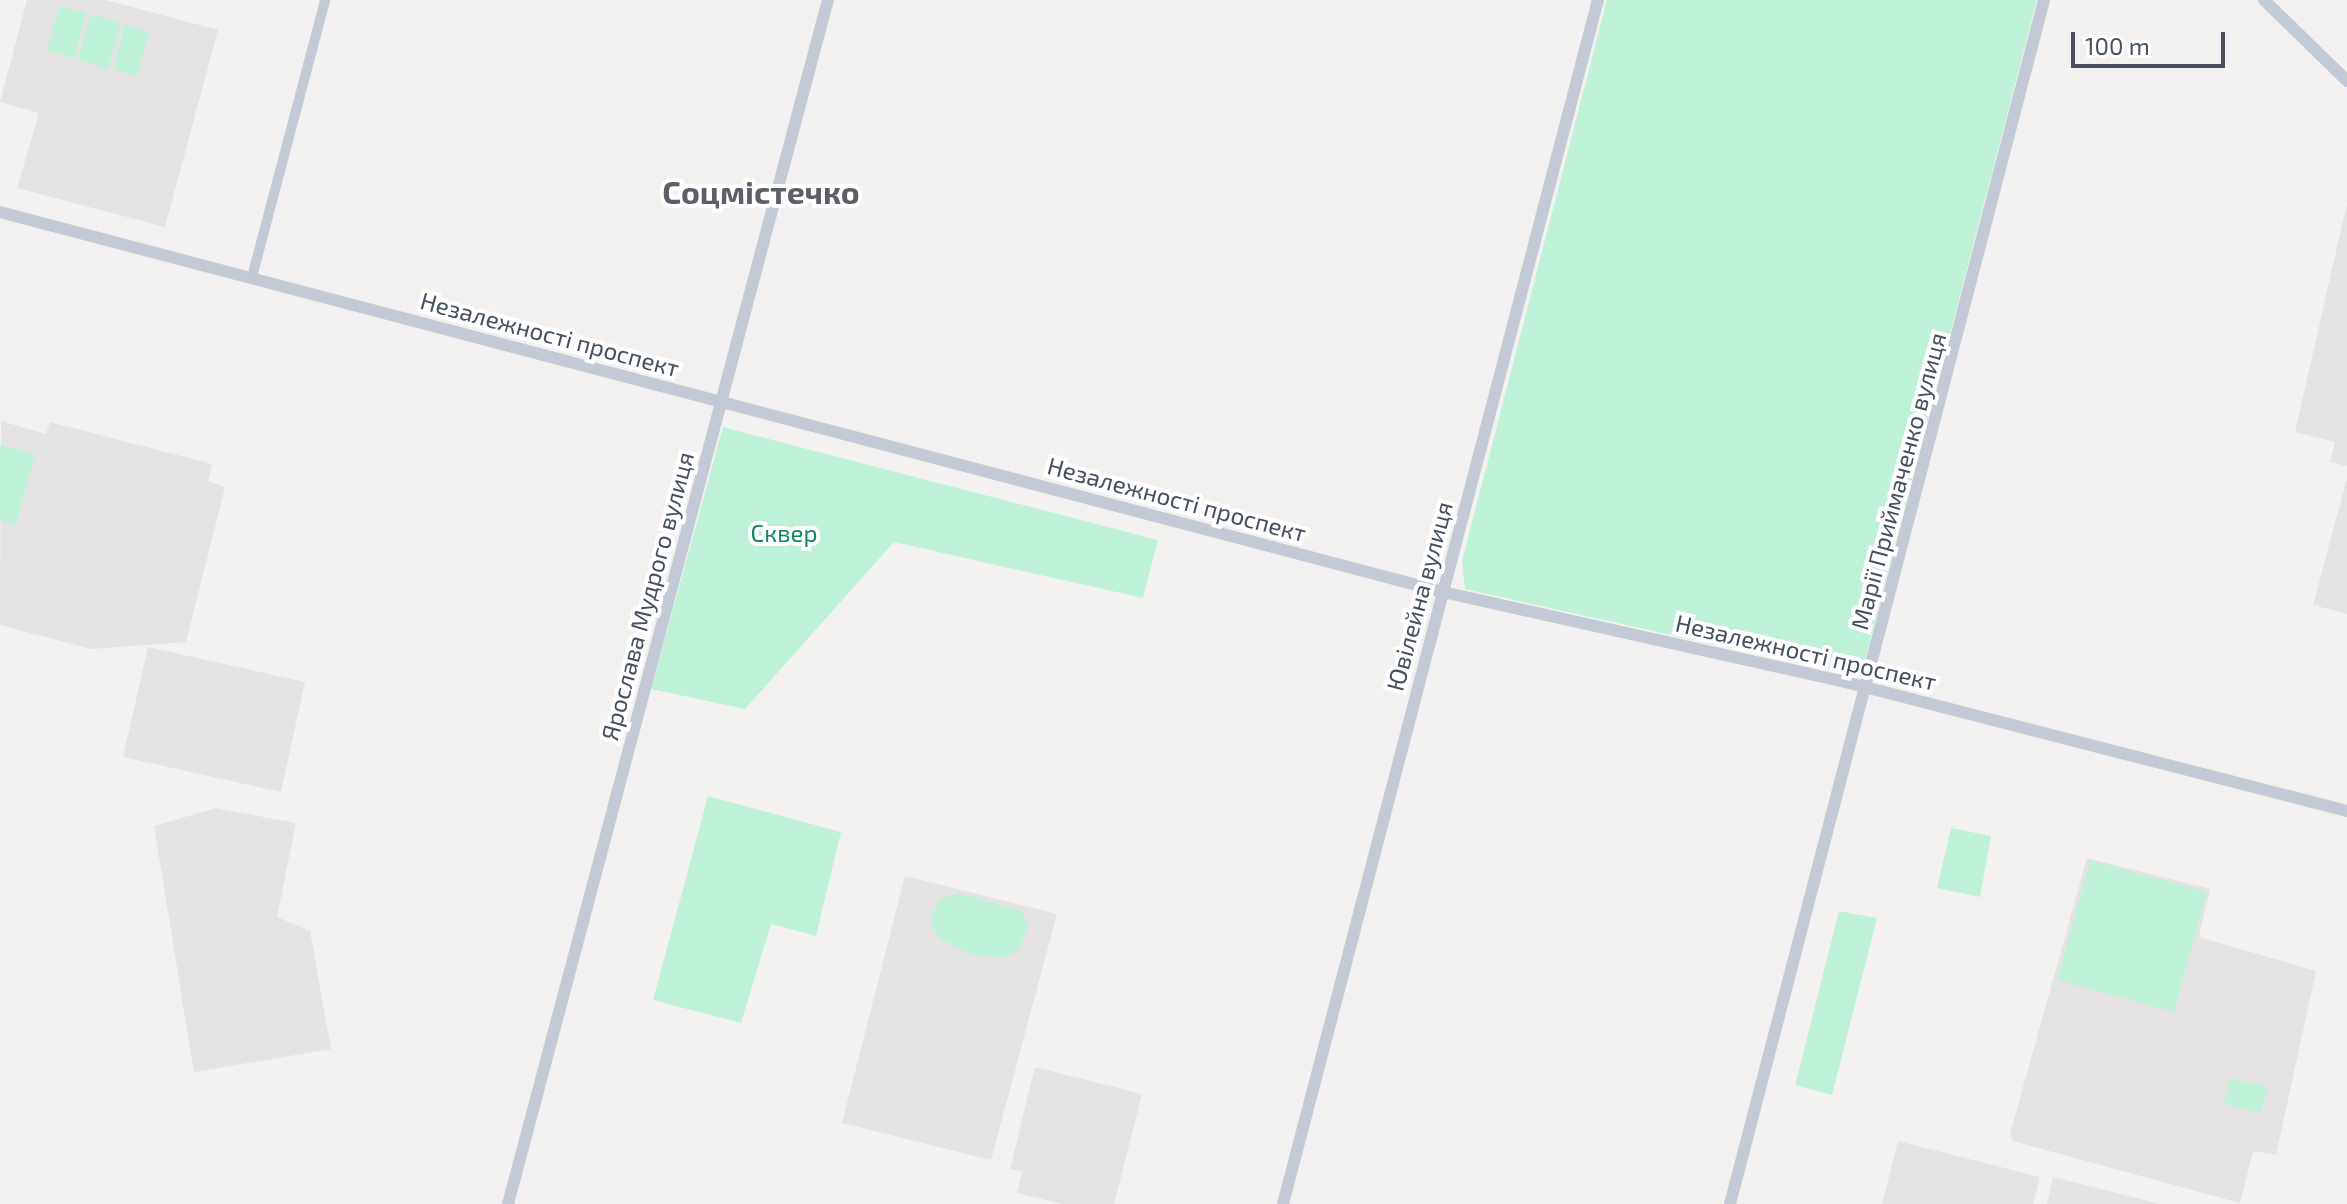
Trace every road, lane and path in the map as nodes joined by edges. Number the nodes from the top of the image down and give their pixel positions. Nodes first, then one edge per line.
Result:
1 (325, 0) edge
2 (828, 0) edge
3 (1598, 0) edge
4 (2044, 0) edge
5 (2264, 0) edge
6 (2347, 81) edge
7 (0, 212) edge
8 (252, 277) junction
9 (721, 402) junction
10 (1443, 592) junction
11 (1867, 687) junction
12 (2347, 811) edge
13 (508, 1204) edge
14 (1283, 1204) edge
15 (1730, 1204) edge

1 - 8 street
2 - 9 street, Ярослава Мудрого вулиця
3 - 10 street, Ювілейна вулиця
4 - 11 street, Марії Приймаченко вулиця
5 - 6 street
7 - 8 street, Незалежності проспект
8 - 9 street, Незалежності проспект
9 - 10 street, Незалежності проспект
9 - 13 street, Ярослава Мудрого вулиця
10 - 11 street, Незалежності проспект
10 - 14 street, Ювілейна вулиця
11 - 12 street, Незалежності проспект
11 - 15 street, Марії Приймаченко вулиця

